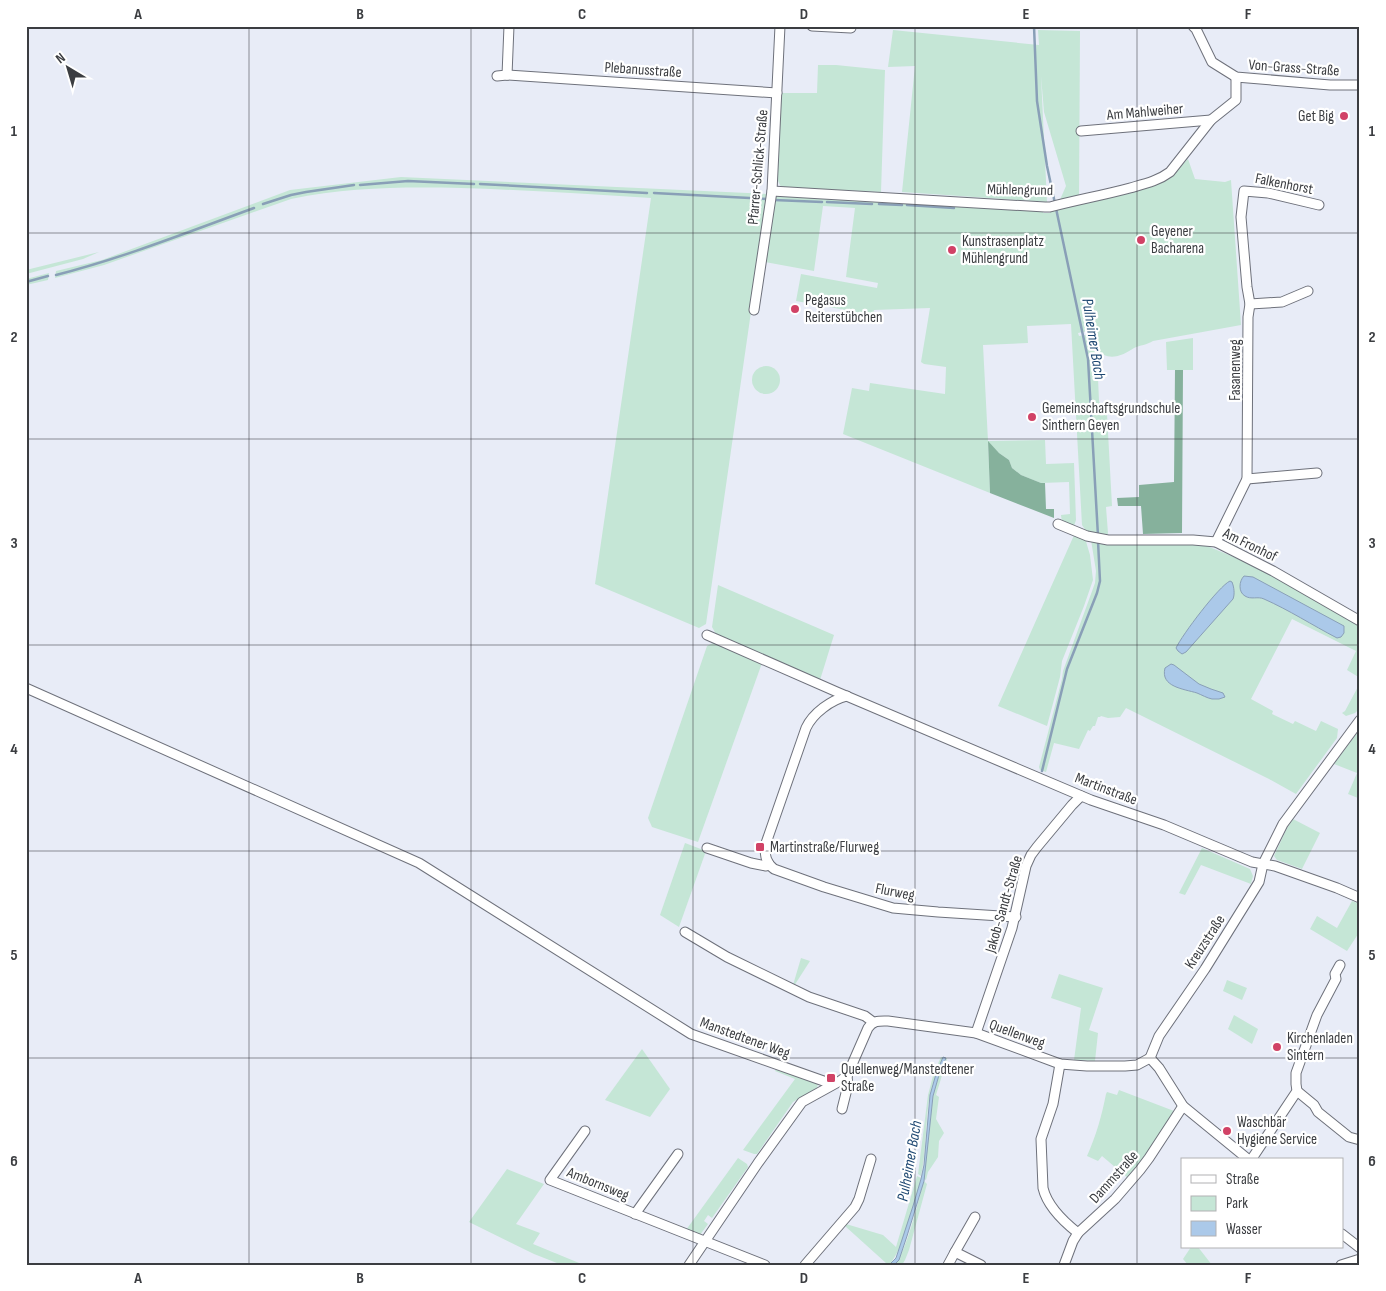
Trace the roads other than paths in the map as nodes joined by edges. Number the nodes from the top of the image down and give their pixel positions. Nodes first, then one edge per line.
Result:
1 (509, 26) edge
2 (780, 26) edge
3 (812, 26) edge
4 (1193, 26) edge
5 (851, 28) dead end
6 (507, 75) junction
7 (497, 76) dead end
8 (1236, 77) junction
9 (1360, 85) edge
10 (777, 93) junction
11 (1211, 120) junction
12 (1081, 131) dead end
13 (772, 191) junction
14 (1244, 191) joint
15 (1319, 205) dead end
16 (1308, 291) dead end
17 (1250, 304) junction
18 (754, 310) dead end
19 (1317, 473) dead end
20 (1247, 478) junction
21 (1058, 524) dead end
22 (1216, 542) junction
23 (1360, 621) edge
24 (707, 635) dead end
25 (26, 688) edge
26 (847, 696) junction
27 (1360, 720) edge
28 (1082, 796) junction
29 (707, 848) dead end
30 (1263, 864) junction
31 (771, 866) junction
32 (1360, 898) edge
33 (1016, 917) junction
34 (685, 932) dead end
35 (1340, 965) dead end
36 (874, 1022) junction
37 (976, 1033) junction
38 (1150, 1058) junction
39 (1060, 1064) junction
40 (847, 1076) junction
41 (832, 1084) junction
42 (1297, 1092) junction
43 (1183, 1106) junction
44 (842, 1109) dead end
45 (585, 1131) dead end
46 (1360, 1140) edge
47 (678, 1154) dead end
48 (1248, 1158) edge
49 (1251, 1158) edge
50 (871, 1159) dead end
51 (635, 1214) junction
52 (975, 1217) dead end
53 (1078, 1233) junction
54 (1344, 1236) edge
55 (706, 1241) junction
56 (1360, 1248) edge
57 (955, 1252) junction
58 (1360, 1259) edge
59 (689, 1265) edge
60 (764, 1265) edge
61 (805, 1265) edge
62 (948, 1265) edge
63 (981, 1265) edge
64 (1064, 1265) edge
65 (1341, 1265) edge

1 - 6 street
2 - 10 street, Pfarrer-Schlick-Straße
3 - 5 street
4 - 8 street, Von-Grass-Straße
6 - 7 street, Plebanusstraße
6 - 10 street, Plebanusstraße
8 - 9 street, Von-Grass-Straße
8 - 11 street, Mühlengrund
10 - 13 street, Pfarrer-Schlick-Straße
11 - 12 street, Am Mahlweiher
11 - 13 street, Mühlengrund
13 - 18 street, Pfarrer-Schlick-Straße
14 - 15 street, Falkenhorst
14 - 17 street, Fasanenweg
16 - 17 street
17 - 20 street, Fasanenweg
19 - 20 street
20 - 22 street, Fasanenweg
21 - 22 street, Am Fronhof
22 - 23 street, Am Fronhof
24 - 26 street, Martinstraße
25 - 41 street, Manstedtener Weg
26 - 28 street, Martinstraße
26 - 31 street
27 - 30 street, Kreuzstraße
28 - 30 street, Martinstraße
28 - 33 street, Jakob-Sandt-Straße
29 - 31 street, Flurweg
30 - 32 street, Martinstraße
30 - 38 street, Kreuzstraße
31 - 33 street, Flurweg
33 - 37 street, Jakob-Sandt-Straße
34 - 36 street, Quellenweg
35 - 42 street
36 - 37 street, Quellenweg
36 - 40 street
37 - 39 street, Quellenweg
38 - 39 street, Quellenweg
38 - 43 street
39 - 53 street
40 - 41 street
40 - 44 street
41 - 55 street
42 - 46 street
42 - 49 street
43 - 48 street
43 - 53 street, Dammstraße
45 - 51 street, Ambornsweg
47 - 51 street, Ambornsweg
50 - 61 street
51 - 55 street, Ambornsweg
52 - 57 street
53 - 64 street, Dammstraße
54 - 56 street
55 - 59 street
55 - 60 street, Ambornsweg
57 - 62 street
57 - 63 street
58 - 65 street

